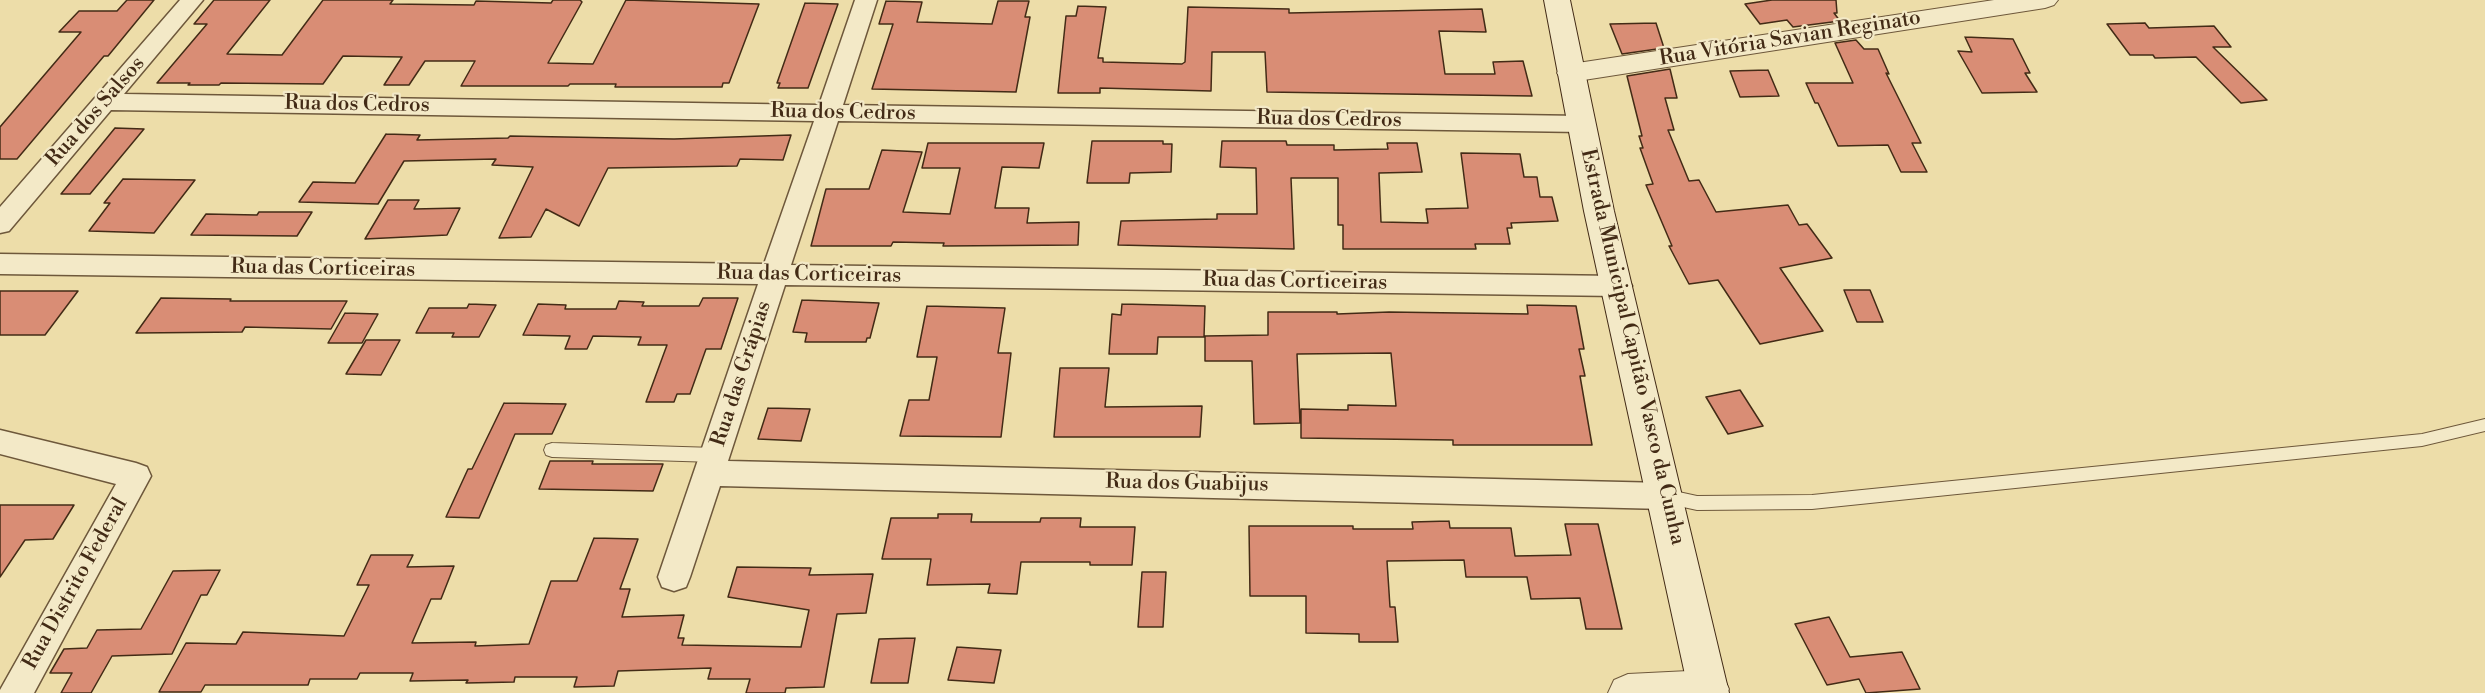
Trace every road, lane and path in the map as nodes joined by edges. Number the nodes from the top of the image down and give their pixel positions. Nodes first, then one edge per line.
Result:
1 (192, 0) edge
2 (866, 0) edge
3 (1557, 0) edge
4 (2033, 1) edge
5 (1571, 73) junction
6 (105, 102) junction
7 (828, 113) junction
8 (1582, 124) junction
9 (0, 224) edge
10 (0, 264) edge
11 (775, 275) junction
12 (1618, 286) junction
13 (2485, 425) edge
14 (0, 442) edge
15 (552, 450) dead end
16 (712, 464) junction
17 (1665, 496) junction
18 (675, 577) dead end
19 (1709, 691) edge
20 (16, 693) edge
21 (1628, 693) edge

1 - 6 street, Rua dos Salsos
2 - 7 street, Rua das Grápias
3 - 5 main road, Estrada Municipal Capitão Vasco da Cunha
4 - 5 main road, Rua Vitória Savian Reginato
5 - 8 main road, Estrada Municipal Capitão Vasco da Cunha
6 - 7 street, Rua dos Cedros
6 - 9 street, Rua dos Salsos
7 - 8 street, Rua dos Cedros
7 - 11 street, Rua das Grápias
8 - 12 main road, Estrada Municipal Capitão Vasco da Cunha
10 - 11 street, Rua das Corticeiras
11 - 12 street, Rua das Corticeiras
11 - 16 street, Rua das Grápias
12 - 17 main road, Estrada Municipal Capitão Vasco da Cunha
13 - 17 lane
14 - 20 street, Rua Distrito Federal
15 - 16 lane
16 - 17 street, Rua dos Guabijus
16 - 18 street, Rua das Grápias
17 - 19 main road, Estrada Municipal Capitão Vasco da Cunha
19 - 21 main road

